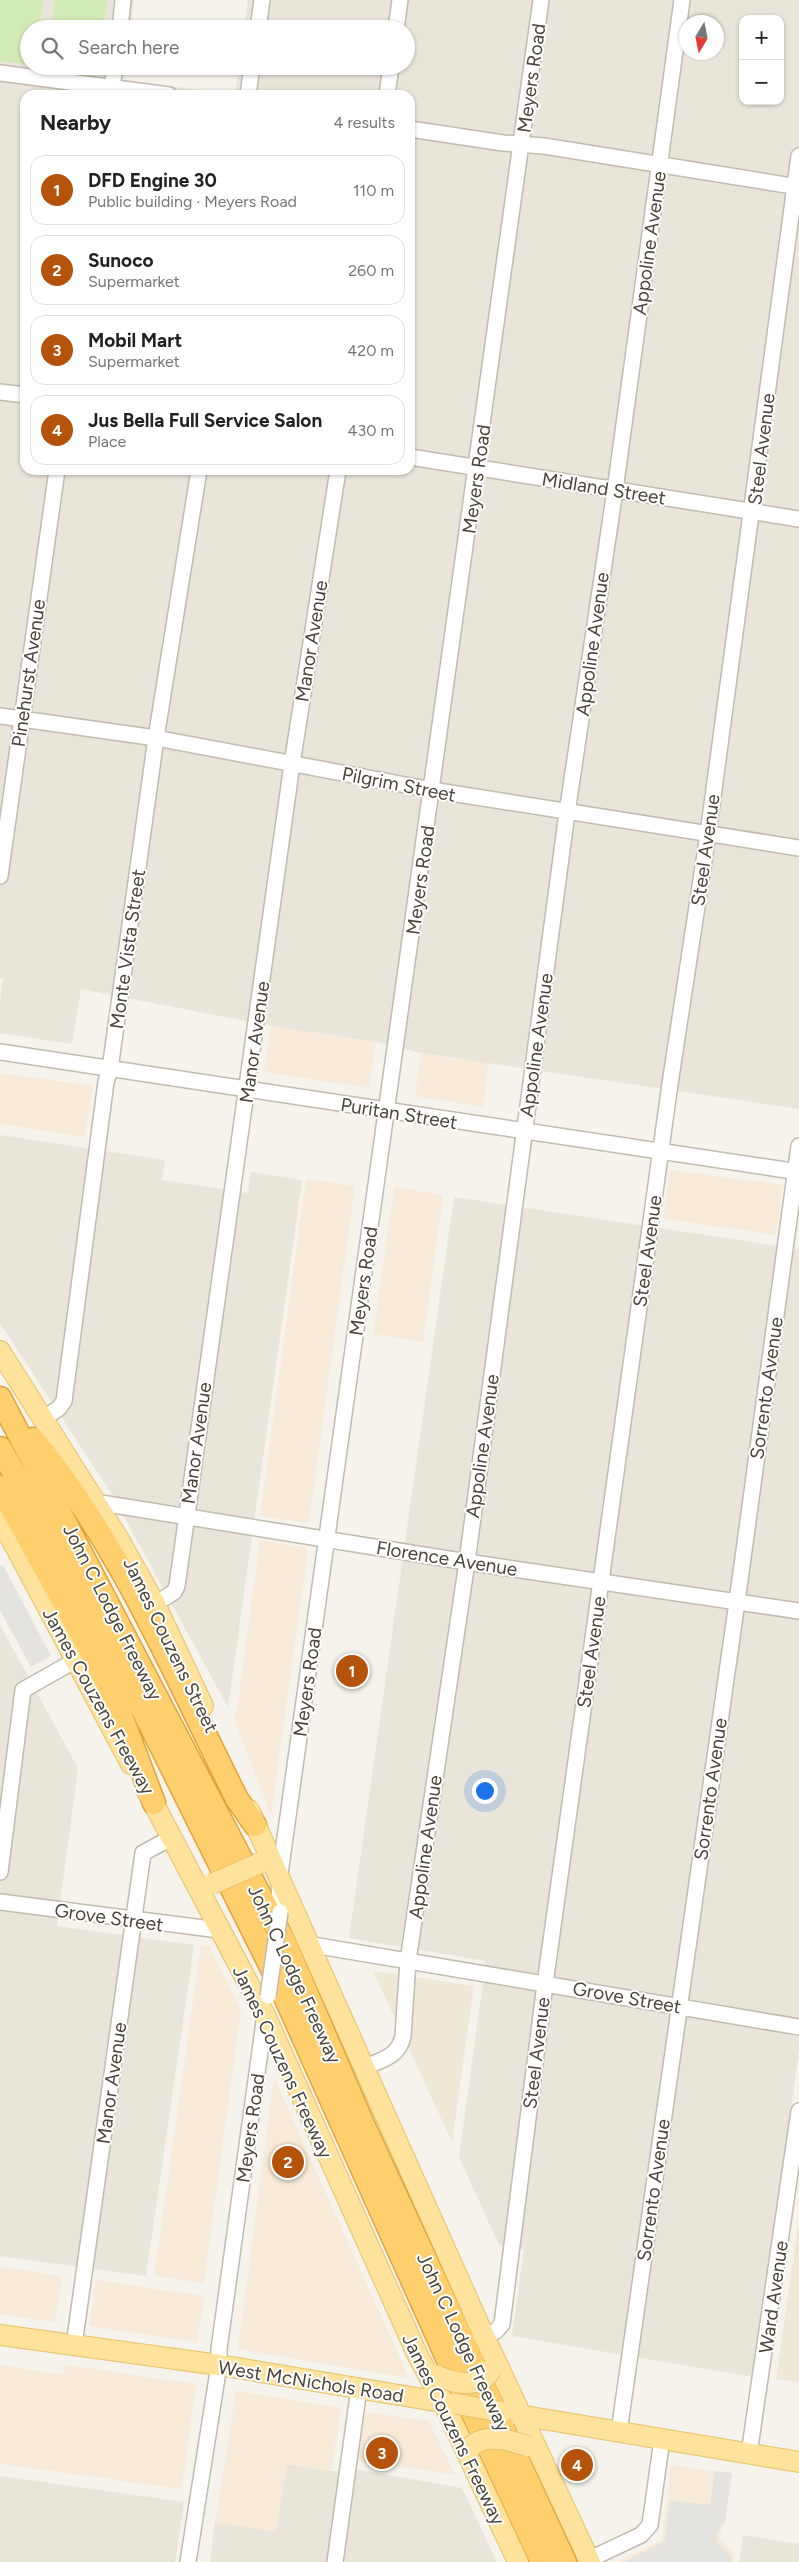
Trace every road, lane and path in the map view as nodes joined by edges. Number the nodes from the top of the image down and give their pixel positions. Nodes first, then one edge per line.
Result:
1 (123, 0) edge
2 (262, 0) edge
3 (400, 0) edge
4 (541, 0) edge
5 (682, 0) edge
6 (121, 20) edge
7 (259, 20) edge
8 (397, 20) edge
9 (0, 73) edge
10 (114, 75) edge
11 (251, 75) edge
12 (389, 75) edge
13 (106, 90) edge
14 (112, 90) edge
15 (249, 90) edge
16 (388, 90) edge
17 (415, 130) edge
18 (522, 144) junction
19 (799, 156) edge
20 (659, 164) junction
21 (797, 186) edge
22 (0, 392) edge
23 (20, 394) edge
24 (415, 458) edge
25 (478, 469) junction
26 (56, 475) edge
27 (198, 475) edge
28 (337, 475) edge
29 (615, 490) junction
30 (753, 511) junction
31 (799, 519) edge
32 (0, 716) edge
33 (22, 719) junction
34 (156, 738) junction
35 (292, 764) junction
36 (432, 790) junction
37 (567, 813) junction
38 (708, 834) junction
39 (799, 848) edge
40 (0, 876) edge
41 (0, 1052) edge
42 (110, 1069) junction
43 (247, 1090) junction
44 (386, 1111) junction
45 (524, 1132) junction
46 (799, 1146) edge
47 (661, 1153) junction
48 (797, 1172) edge
49 (0, 1350) edge
50 (2, 1400) edge
51 (42, 1419) junction
52 (0, 1448) edge
53 (0, 1487) edge
54 (95, 1502) junction
55 (186, 1517) junction
56 (0, 1518) edge
57 (327, 1540) junction
58 (467, 1562) junction
59 (600, 1581) junction
60 (737, 1602) junction
61 (155, 1604) junction
62 (799, 1611) edge
63 (76, 1660) junction
64 (154, 1803) junction
65 (255, 1825) junction
66 (171, 1838) junction
67 (264, 1860) junction
68 (0, 1872) edge
69 (279, 1881) junction
70 (206, 1888) junction
71 (0, 1902) edge
72 (134, 1920) junction
73 (218, 1930) junction
74 (307, 1944) junction
75 (408, 1961) junction
76 (545, 1984) junction
77 (267, 2006) junction
78 (680, 2006) junction
79 (799, 2027) edge
80 (364, 2068) junction
81 (799, 2111) edge
82 (0, 2335) edge
83 (484, 2336) junction
84 (74, 2345) junction
85 (492, 2363) junction
86 (219, 2365) junction
87 (429, 2370) junction
88 (359, 2388) junction
89 (450, 2403) junction
90 (512, 2414) junction
91 (619, 2432) junction
92 (662, 2439) junction
93 (469, 2453) junction
94 (749, 2454) junction
95 (543, 2462) junction
96 (799, 2462) edge
97 (589, 2561) edge
98 (188, 2562) edge
99 (335, 2562) edge
100 (518, 2562) edge
101 (542, 2562) edge
102 (566, 2562) edge

1 - 6 street
2 - 7 street
3 - 8 street
4 - 18 street, Meyers Road
5 - 20 street, Appoline Avenue
9 - 13 street
10 - 14 street
11 - 15 street
12 - 16 street
17 - 18 street
18 - 20 street
18 - 25 street, Meyers Road
19 - 21 street, Steel Avenue
20 - 21 street
20 - 29 street, Appoline Avenue
21 - 30 street, Steel Avenue
22 - 23 street
24 - 25 street, Midland Street
25 - 29 street, Midland Street
25 - 36 street, Meyers Road
26 - 33 street, Pinehurst Avenue
27 - 34 street, Monte Vista Street
28 - 35 street, Manor Avenue
29 - 30 street, Midland Street
29 - 37 street, Appoline Avenue
30 - 31 street, Midland Street
30 - 38 street, Steel Avenue
32 - 33 street, Pilgrim Street
33 - 34 street, Pilgrim Street
33 - 40 street, Pinehurst Avenue
34 - 35 street, Pilgrim Street
34 - 42 street, Monte Vista Street
35 - 36 street, Pilgrim Street
35 - 43 street, Manor Avenue
36 - 37 street, Pilgrim Street
36 - 44 street, Meyers Road
37 - 38 street, Pilgrim Street
37 - 45 street, Appoline Avenue
38 - 39 street, Pilgrim Street
38 - 47 street, Steel Avenue
41 - 42 street, Puritan Street
42 - 43 street, Puritan Street
42 - 51 street, Monte Vista Street
43 - 44 street, Puritan Street
43 - 55 street, Manor Avenue
44 - 45 street, Puritan Street
44 - 57 street, Meyers Road
45 - 47 street, Puritan Street
45 - 58 street, Appoline Avenue
46 - 48 street, Sorrento Avenue
47 - 48 street, Puritan Street
47 - 59 street, Steel Avenue
48 - 60 street, Sorrento Avenue
49 - 51 main road
50 - 65 highway
50 - 102 highway, John C Lodge Freeway
51 - 54 main road, James Couzens Street
52 - 101 highway, John C Lodge Freeway
53 - 64 highway
54 - 55 street, Florence Avenue
54 - 61 main road, James Couzens Street
55 - 57 street, Florence Avenue
55 - 61 street, Manor Avenue
56 - 63 main road, James Couzens Freeway
57 - 58 street, Florence Avenue
57 - 69 street, Meyers Road
58 - 59 street, Florence Avenue
58 - 75 street, Appoline Avenue
59 - 60 street, Florence Avenue
59 - 76 street, Steel Avenue
60 - 62 street, Florence Avenue
60 - 78 street, Sorrento Avenue
61 - 65 main road, James Couzens Street
63 - 64 main road, James Couzens Freeway
63 - 68 street
64 - 66 main road, James Couzens Freeway
65 - 67 main road, James Couzens Street
66 - 70 main road, James Couzens Freeway
66 - 72 street, Manor Avenue
67 - 69 main road, James Couzens Street
67 - 70 main road, bridge
69 - 74 main road
69 - 77 street, Meyers Road, bridge
70 - 73 main road, James Couzens Freeway
71 - 72 street, Grove Street
72 - 73 street, Grove Street
72 - 84 street, Manor Avenue
73 - 77 main road, James Couzens Freeway
74 - 75 street, Grove Street
74 - 80 main road
75 - 76 street, Grove Street
75 - 80 street, Appoline Avenue
76 - 78 street, Grove Street
76 - 83 street, Steel Avenue
77 - 86 street, Meyers Road
77 - 87 main road, James Couzens Freeway
78 - 79 street, Grove Street
78 - 91 street, Sorrento Avenue
80 - 83 main road
81 - 94 street, Ward Avenue
82 - 84 main road, West McNichols Road
83 - 85 main road
84 - 86 main road, West McNichols Road
85 - 87 main road, bridge
85 - 90 main road
86 - 88 main road, West McNichols Road
86 - 98 street, Meyers Road
87 - 89 main road, James Couzens Freeway
88 - 89 main road, West McNichols Road
88 - 99 street
89 - 90 main road, West McNichols Road, bridge
89 - 93 main road, James Couzens Freeway
90 - 91 main road, West McNichols Road
90 - 95 main road
91 - 92 main road, West McNichols Road
92 - 94 main road, West McNichols Road
92 - 97 street
93 - 95 main road, bridge
93 - 100 main road, James Couzens Freeway
94 - 96 main road, West McNichols Road
95 - 97 main road

